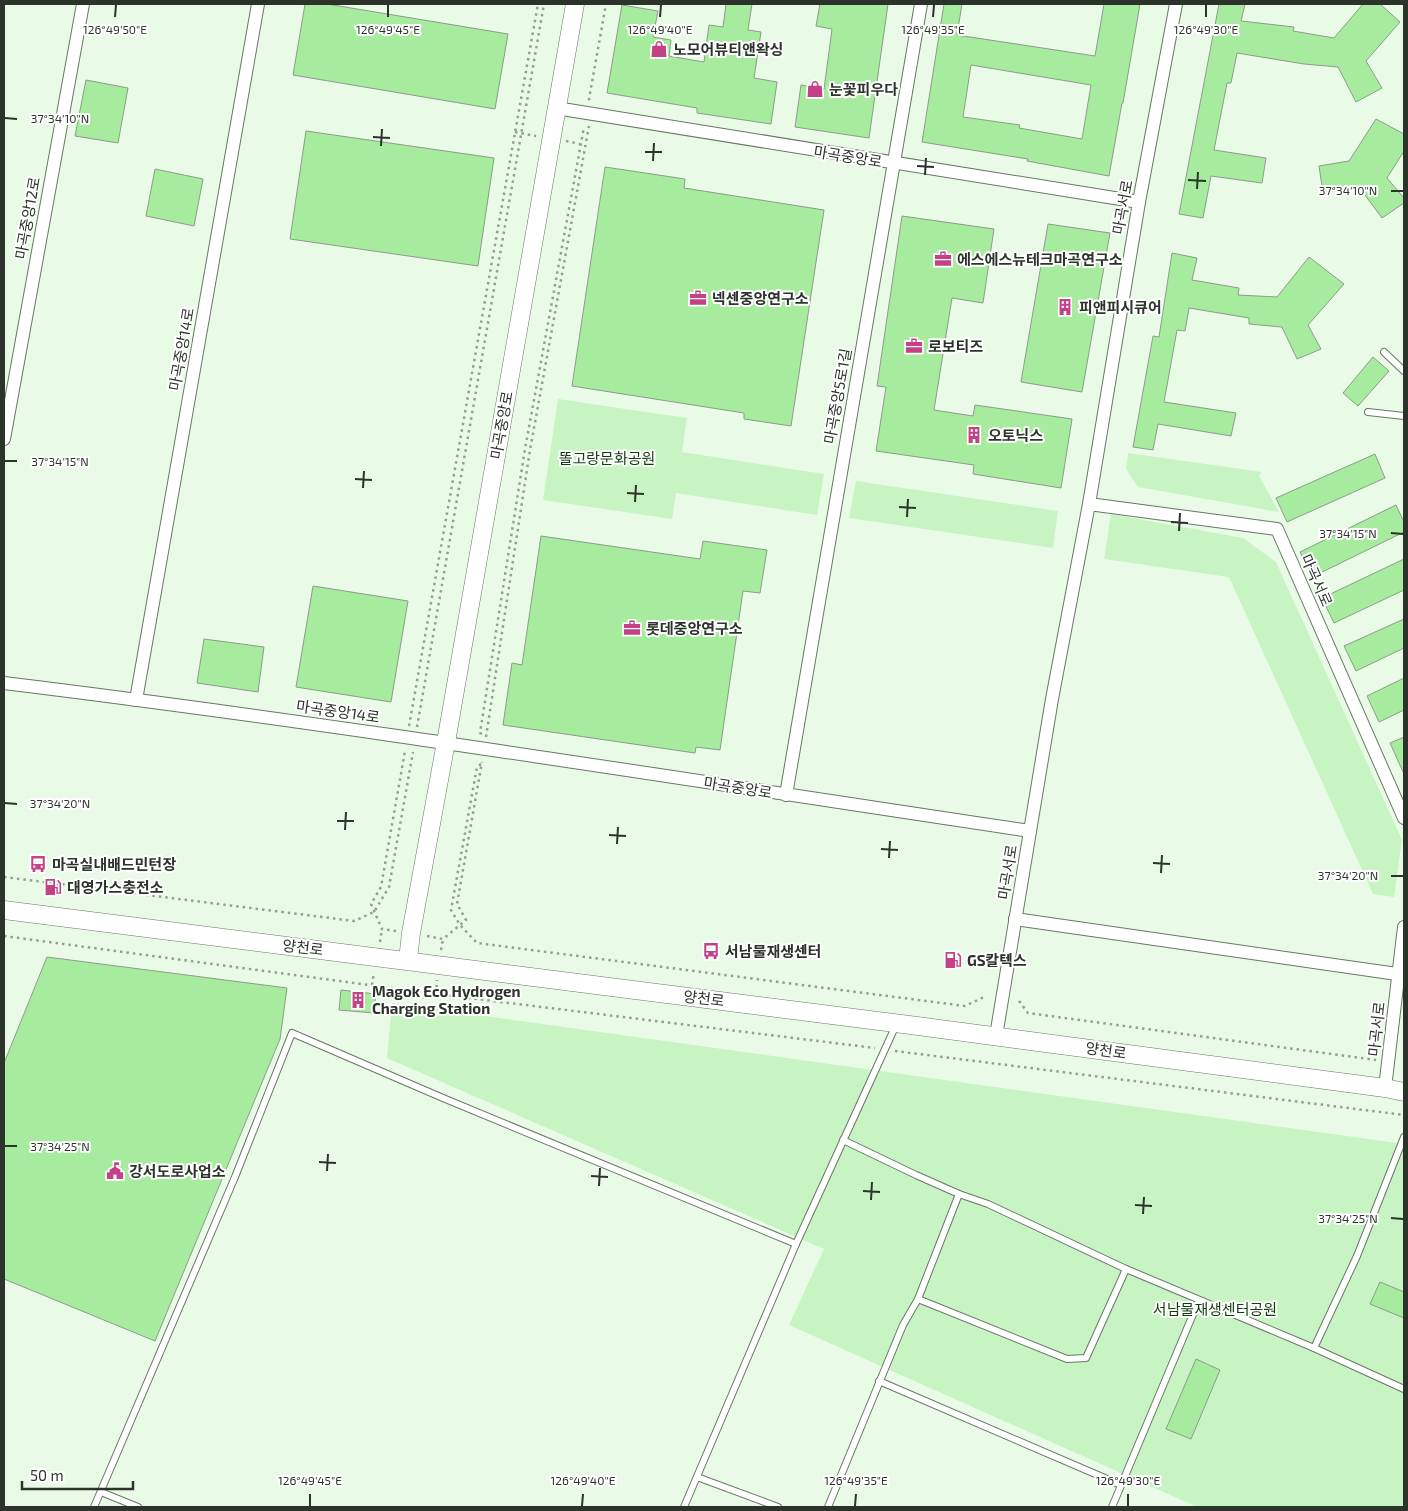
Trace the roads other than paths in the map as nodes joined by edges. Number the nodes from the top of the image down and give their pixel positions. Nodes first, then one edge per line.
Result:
1 (83, 4) edge
2 (258, 4) edge
3 (575, 4) edge
4 (921, 4) edge
5 (1176, 4) edge
6 (556, 108) junction
7 (893, 163) junction
8 (1139, 202) junction
9 (1384, 352) dead end
10 (1404, 371) edge
11 (1368, 412) dead end
12 (1404, 416) edge
13 (4, 439) edge
14 (1089, 504) junction
15 (4, 684) edge
16 (136, 700) junction
17 (446, 742) junction
18 (786, 795) junction
19 (1404, 818) edge
20 (1030, 831) junction
21 (4, 910) edge
22 (1015, 920) junction
23 (1404, 927) edge
24 (408, 960) junction
25 (1401, 975) edge
26 (897, 1024) junction
27 (996, 1036) junction
28 (1386, 1088) junction
29 (1404, 1092) edge
30 (1404, 1137) edge
31 (843, 1140) junction
32 (959, 1194) junction
33 (796, 1244) junction
34 (1126, 1269) junction
35 (918, 1299) junction
36 (1199, 1300) junction
37 (1314, 1348) junction
38 (880, 1381) junction
39 (1404, 1389) edge
40 (697, 1477) junction
41 (1121, 1485) junction
42 (101, 1492) junction
43 (94, 1507) edge
44 (138, 1507) edge
45 (684, 1507) edge
46 (778, 1507) edge
47 (828, 1507) edge
48 (1112, 1507) edge

1 - 13 street, 마곡중앙12로
2 - 16 street, 마곡중앙14로
3 - 6 main road, 마곡중앙로
4 - 7 street, 마곡중앙5로1길
5 - 8 street, 마곡서로
6 - 7 street, 마곡중앙로
6 - 17 main road, 마곡중앙로
7 - 8 street, 마곡중앙로
7 - 18 street, 마곡중앙5로1길
8 - 14 street, 마곡서로
9 - 10 lane
11 - 12 lane
14 - 19 street, 마곡서로
14 - 20 street, 마곡서로
15 - 16 street, 마곡중앙14로
16 - 17 street, 마곡중앙14로
17 - 18 street, 마곡중앙로
17 - 24 main road, 마곡중앙로
18 - 20 street, 마곡중앙로
20 - 22 street, 마곡서로
21 - 24 main road, 양천로
22 - 25 street, 마곡서로
22 - 27 street, 마곡서로
23 - 25 street, 마곡서로
24 - 26 main road, 양천로
25 - 28 street, 마곡서로
26 - 27 main road, 양천로
26 - 31 lane
27 - 28 main road, 양천로
28 - 29 main road, 양천로
30 - 37 lane
31 - 32 lane
31 - 33 lane
32 - 34 lane
32 - 35 lane
33 - 40 lane
33 - 42 lane
34 - 35 lane
34 - 36 lane
35 - 38 lane
36 - 37 lane
36 - 41 lane
37 - 39 lane
38 - 41 lane
38 - 47 lane
40 - 45 lane
40 - 46 lane
41 - 48 lane
42 - 43 lane
42 - 44 lane

